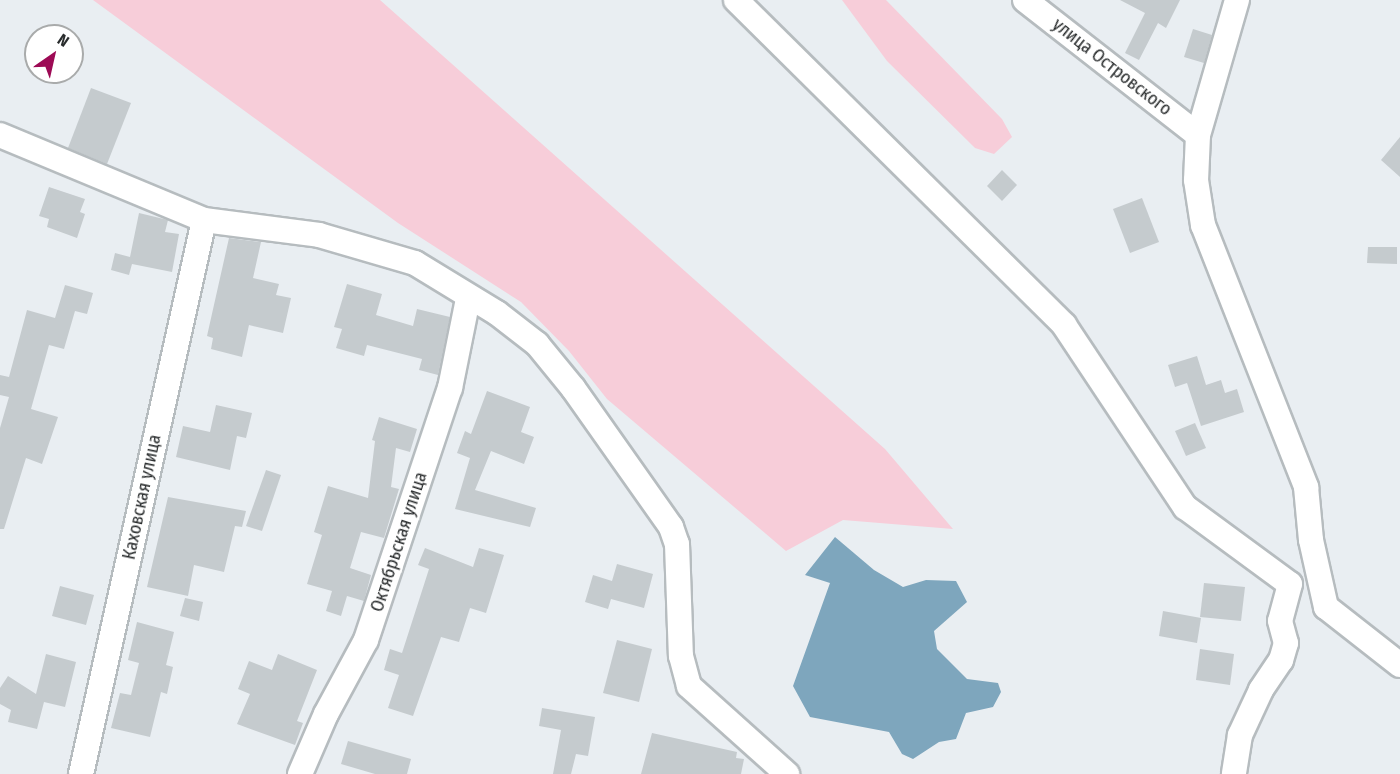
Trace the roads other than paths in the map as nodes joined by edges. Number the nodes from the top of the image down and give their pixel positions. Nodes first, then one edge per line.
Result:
1 (736, 0) edge
2 (1025, 0) edge
3 (1237, 0) edge
4 (0, 135) edge
5 (1198, 135) junction
6 (204, 220) junction
7 (468, 299) junction
8 (1290, 584) junction
9 (1326, 607) junction
10 (1400, 665) edge
11 (81, 774) edge
12 (300, 774) edge
13 (788, 774) edge
14 (1234, 774) edge

1 - 8 street
2 - 5 street, улица Островского
3 - 5 street
4 - 6 street
5 - 9 street
6 - 7 street
6 - 11 street, Каховская улица
7 - 12 street, Октябрьская улица
7 - 13 street
8 - 9 street
8 - 14 street
9 - 10 street

